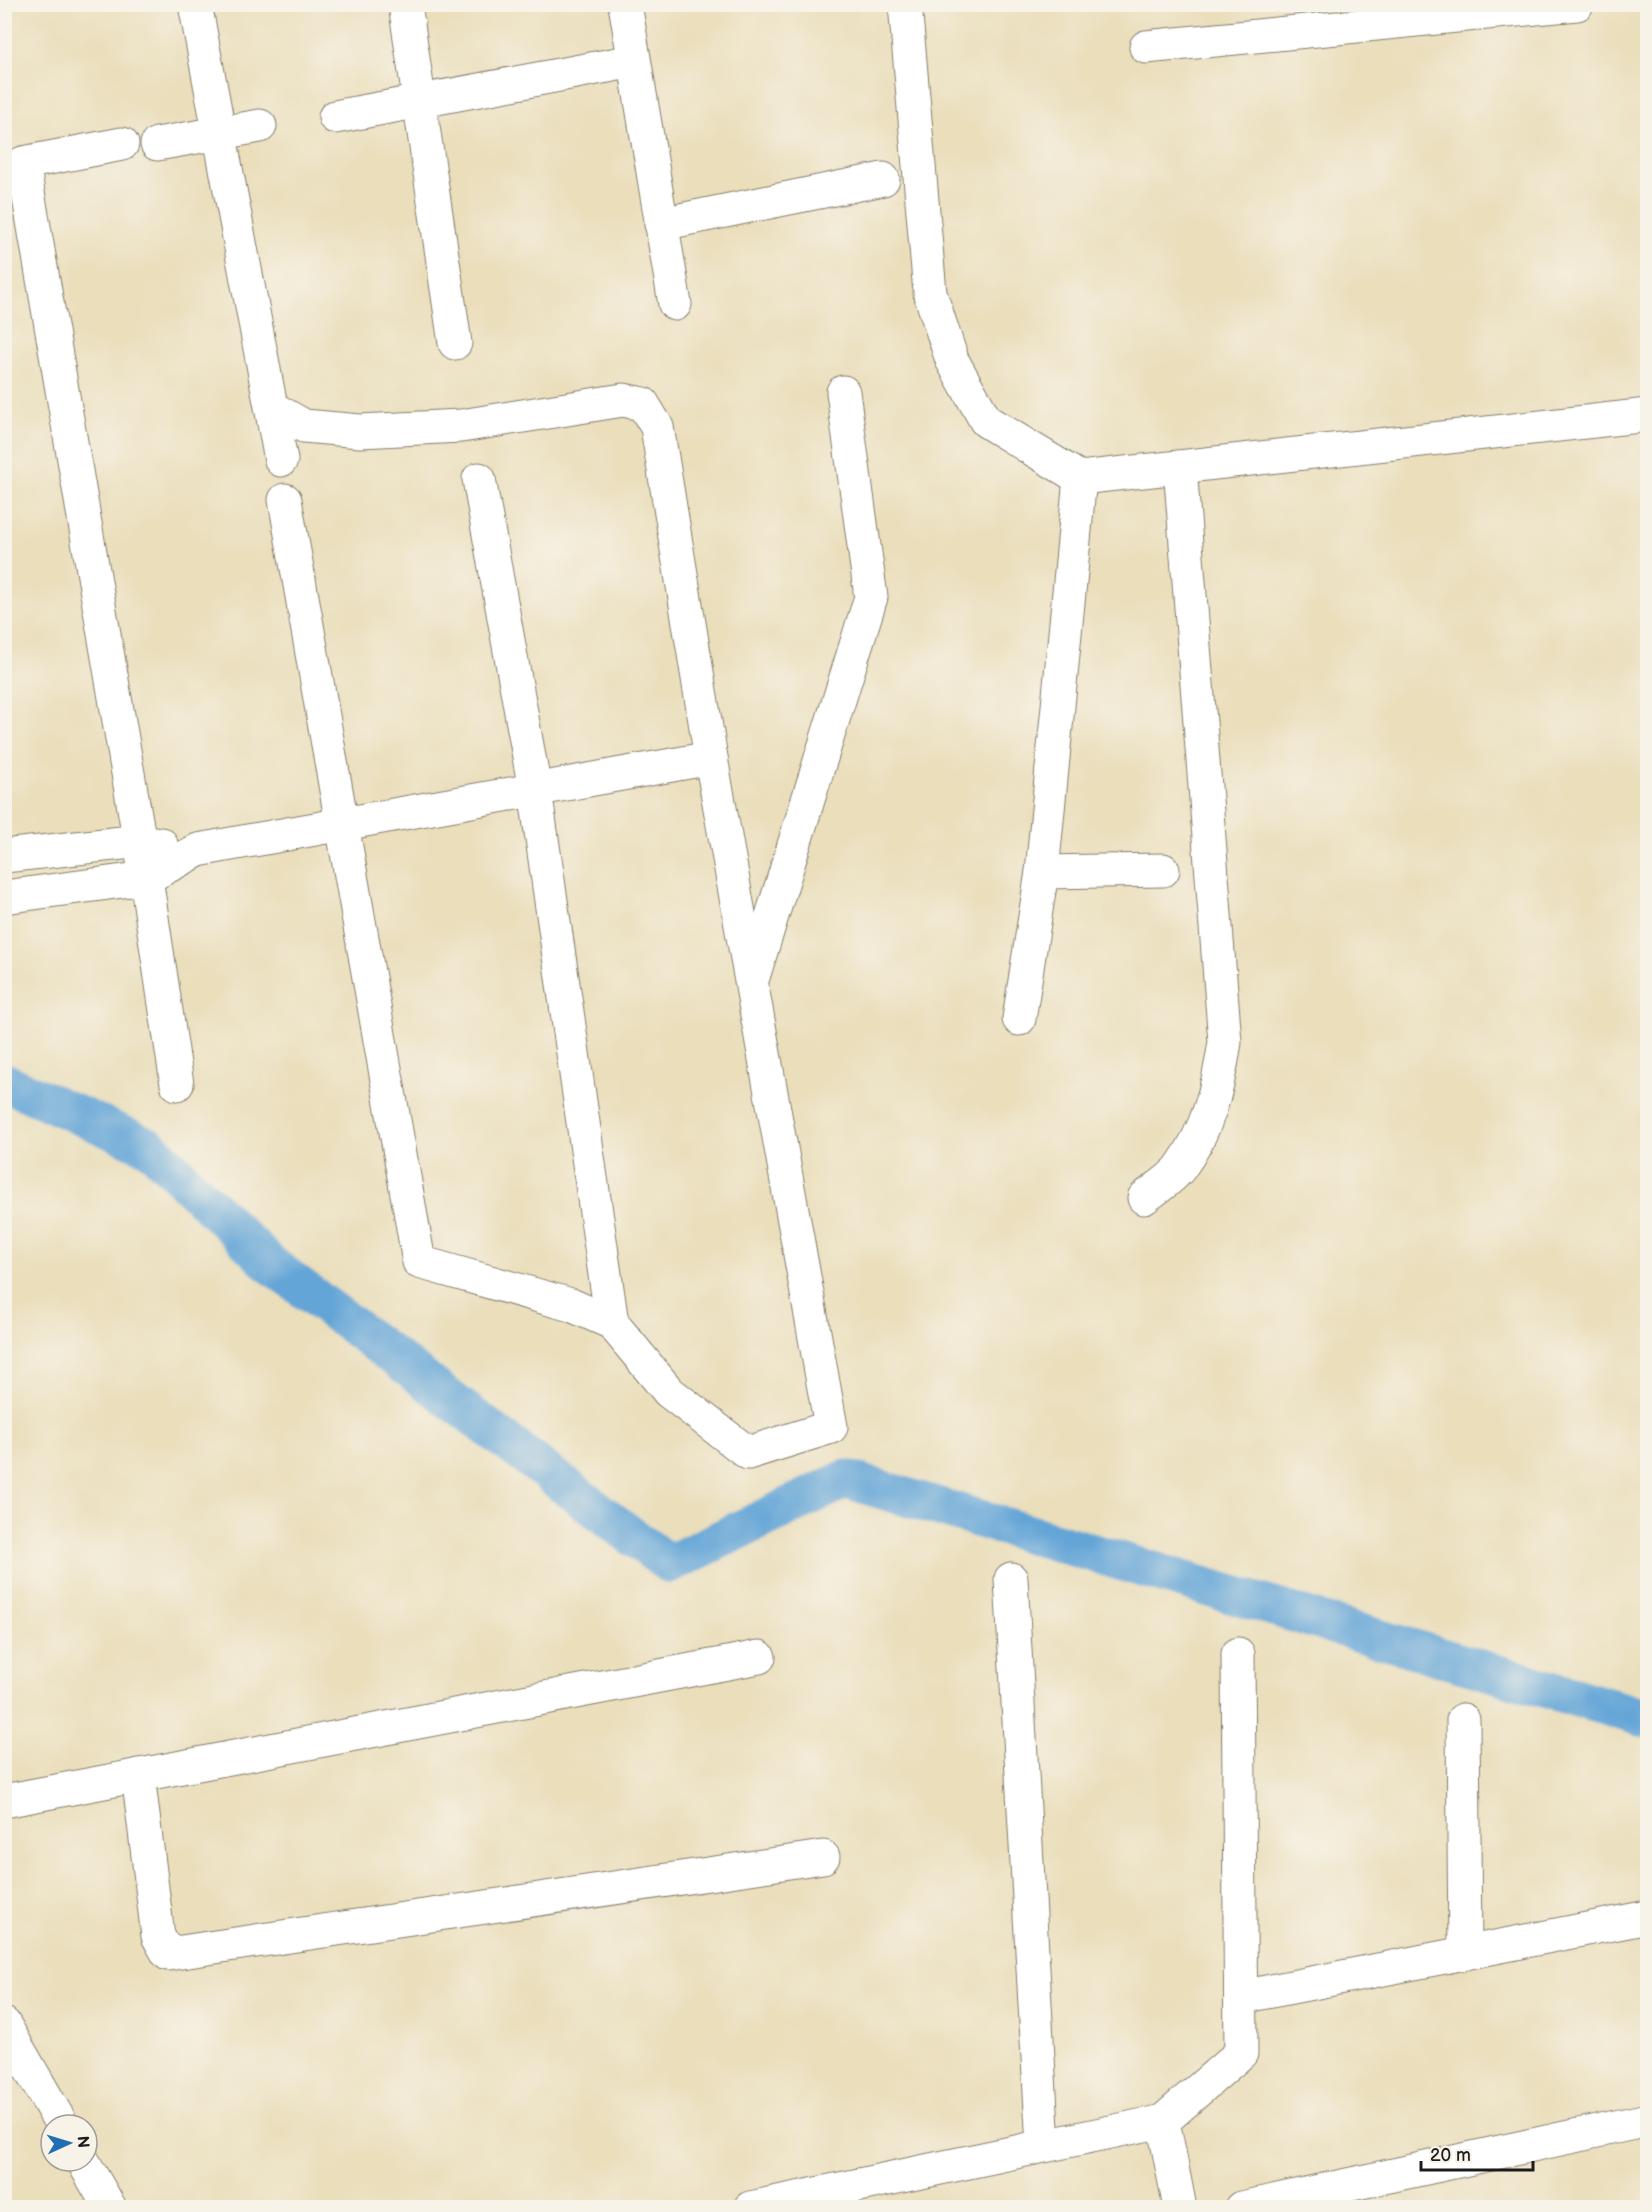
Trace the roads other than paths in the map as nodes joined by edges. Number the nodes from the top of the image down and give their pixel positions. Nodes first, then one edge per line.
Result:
1 (195, 4) edge
2 (405, 4) edge
3 (905, 4) edge
4 (1577, 4) edge
5 (631, 5) edge
6 (1146, 47) dead end
7 (634, 61) junction
8 (421, 103) junction
9 (335, 117) dead end
10 (260, 126) dead end
11 (218, 132) junction
12 (122, 144) dead end
13 (157, 144) dead end
14 (883, 179) dead end
15 (662, 224) junction
16 (675, 304) dead end
17 (455, 343) dead end
18 (843, 392) dead end
19 (272, 408) junction
20 (1647, 415) edge
21 (281, 460) dead end
22 (1180, 466) junction
23 (1080, 478) junction
24 (479, 479) dead end
25 (285, 500) dead end
26 (711, 758) junction
27 (536, 790) junction
28 (341, 823) junction
29 (140, 841) junction
30 (198, 850) junction
31 (4, 856) edge
32 (1163, 870) dead end
33 (1042, 873) junction
34 (146, 878) junction
35 (4, 897) edge
36 (752, 980) junction
37 (1019, 1019) dead end
38 (177, 1084) dead end
39 (1144, 1198) dead end
40 (612, 1323) junction
41 (1011, 1579) dead end
42 (1238, 1654) dead end
43 (759, 1657) dead end
44 (1463, 1720) dead end
45 (138, 1775) junction
46 (4, 1801) edge
47 (823, 1857) dead end
48 (1647, 1917) edge
49 (1465, 1953) junction
50 (1241, 1997) junction
51 (4, 2024) edge
52 (55, 2113) edge
53 (1647, 2120) edge
54 (1163, 2121) junction
55 (1043, 2146) junction
56 (90, 2173) edge
57 (110, 2208) edge
58 (750, 2208) edge
59 (1180, 2208) edge
60 (1240, 2208) edge

1 - 11 street
2 - 8 street
3 - 23 street
4 - 6 street
5 - 7 street
7 - 8 street
7 - 15 street
8 - 9 street
8 - 17 street
10 - 11 street
11 - 13 street
11 - 19 street
12 - 29 street
14 - 15 street
15 - 16 street
18 - 36 street
19 - 21 street
19 - 26 street
20 - 22 street
22 - 23 street
22 - 39 street
23 - 33 street
24 - 27 street
25 - 28 street
26 - 27 street
26 - 36 street
27 - 28 street
27 - 40 street
28 - 30 street
28 - 40 street
29 - 30 street
29 - 31 street
29 - 34 street
30 - 34 street
32 - 33 street
33 - 37 street
34 - 35 street
34 - 38 street
36 - 40 street
41 - 55 street
42 - 50 street
43 - 45 street
44 - 49 street
45 - 46 street
45 - 47 street
48 - 49 street
49 - 50 street
50 - 54 street
51 - 52 street
53 - 60 street
54 - 55 street
54 - 59 street
55 - 58 street
56 - 57 street

